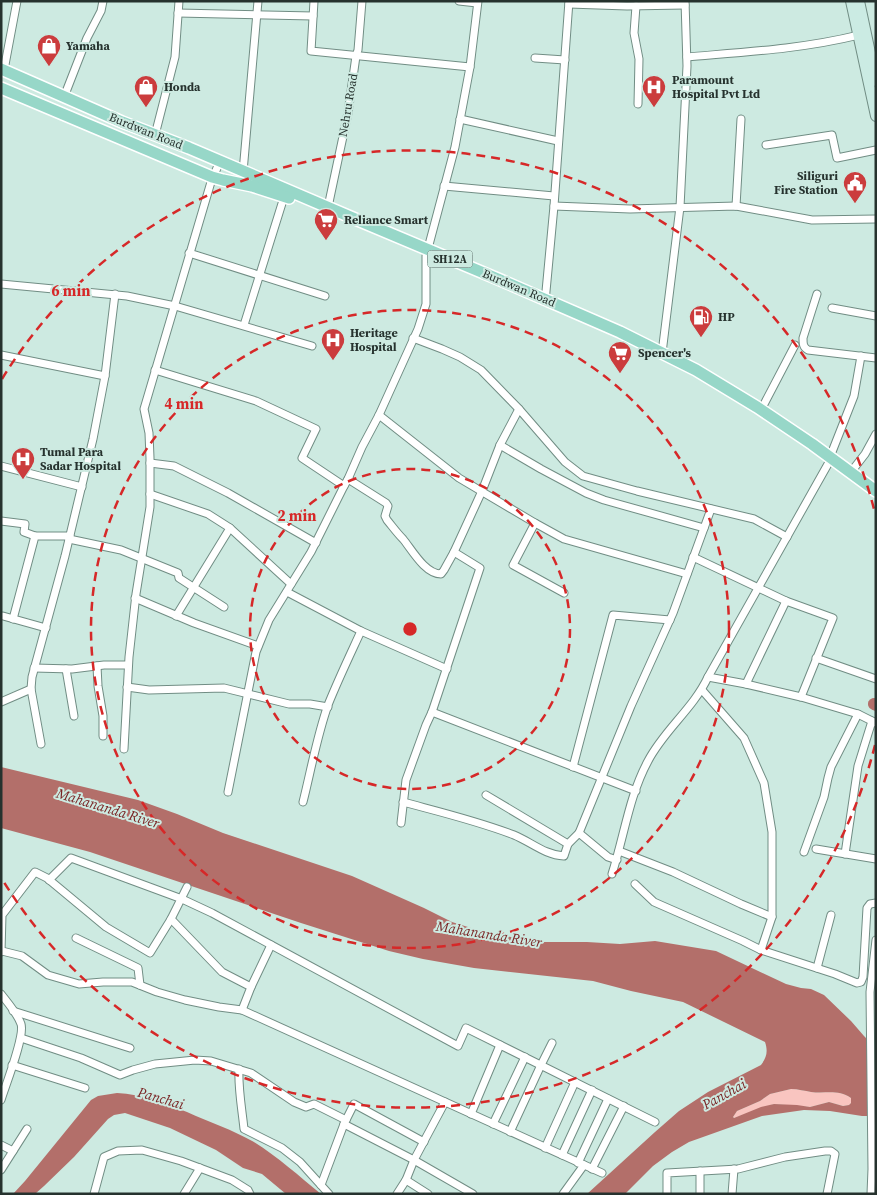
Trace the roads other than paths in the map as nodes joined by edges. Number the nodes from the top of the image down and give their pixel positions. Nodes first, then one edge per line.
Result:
1 (17, 1) edge
2 (103, 1) edge
3 (179, 1) edge
4 (258, 1) edge
5 (314, 1) edge
6 (362, 1) edge
7 (459, 1) edge
8 (851, 1) edge
9 (859, 1) edge
10 (478, 2) edge
11 (569, 3) edge
12 (685, 3) edge
13 (636, 6) junction
14 (178, 13) junction
15 (257, 15) junction
16 (313, 16) junction
17 (858, 35) junction
18 (356, 56) junction
19 (535, 58) dead end
20 (687, 58) junction
21 (565, 60) junction
22 (470, 67) junction
23 (3, 70) edge
24 (876, 81) edge
25 (1, 88) edge
26 (64, 97) junction
27 (638, 104) dead end
28 (876, 116) edge
29 (460, 119) junction
30 (741, 119) dead end
31 (156, 135) junction
32 (558, 141) junction
33 (766, 145) dead end
34 (876, 150) edge
35 (220, 161) junction
36 (243, 172) junction
37 (212, 177) junction
38 (444, 186) junction
39 (554, 196) junction
40 (284, 197) junction
41 (554, 206) junction
42 (736, 206) junction
43 (680, 207) junction
44 (327, 211) junction
45 (876, 219) edge
46 (426, 252) junction
47 (190, 253) junction
48 (260, 275) junction
49 (1, 284) edge
50 (115, 294) junction
51 (817, 294) dead end
52 (324, 296) dead end
53 (545, 302) junction
54 (175, 306) junction
55 (832, 308) dead end
56 (876, 316) edge
57 (244, 325) junction
58 (414, 338) junction
59 (794, 345) dead end
60 (312, 346) dead end
61 (662, 353) junction
62 (1, 355) edge
63 (861, 356) junction
64 (876, 358) edge
65 (155, 370) junction
66 (105, 376) junction
67 (519, 409) junction
68 (762, 410) junction
69 (379, 415) junction
70 (876, 434) edge
71 (500, 445) junction
72 (829, 460) junction
73 (150, 463) junction
74 (1, 466) edge
75 (850, 472) junction
76 (348, 479) junction
77 (344, 486) junction
78 (82, 487) junction
79 (482, 491) junction
80 (876, 492) edge
81 (150, 494) junction
82 (876, 500) edge
83 (711, 508) junction
84 (1, 521) edge
85 (535, 524) junction
86 (230, 528) junction
87 (704, 528) junction
88 (35, 536) junction
89 (70, 537) junction
90 (786, 538) junction
91 (316, 543) junction
92 (454, 552) junction
93 (694, 557) junction
94 (142, 558) junction
95 (687, 574) junction
96 (291, 584) junction
97 (193, 587) junction
98 (759, 587) junction
99 (287, 592) junction
100 (564, 593) dead end
101 (136, 598) junction
102 (786, 601) junction
103 (224, 607) dead end
104 (3, 616) dead end
105 (176, 616) junction
106 (13, 619) junction
107 (670, 620) junction
108 (46, 628) junction
109 (362, 631) junction
110 (258, 646) junction
111 (816, 658) junction
112 (128, 665) junction
113 (97, 666) junction
114 (34, 668) junction
115 (66, 669) junction
116 (446, 669) junction
117 (708, 677) junction
118 (876, 679) edge
119 (746, 684) junction
120 (127, 687) junction
121 (31, 689) junction
122 (702, 690) junction
123 (247, 694) junction
124 (801, 697) junction
125 (1, 702) edge
126 (328, 707) junction
127 (432, 712) junction
128 (858, 714) junction
129 (74, 716) dead end
130 (874, 722) edge
131 (102, 736) dead end
132 (41, 744) dead end
133 (124, 749) dead end
134 (573, 767) junction
135 (602, 778) junction
136 (636, 791) junction
137 (228, 792) dead end
138 (486, 794) dead end
139 (303, 802) dead end
140 (403, 802) junction
141 (401, 823) dead end
142 (579, 832) junction
143 (568, 844) junction
144 (816, 849) dead end
145 (620, 851) junction
146 (804, 852) dead end
147 (845, 854) junction
148 (876, 859) edge
149 (617, 860) junction
150 (612, 874) dead end
151 (49, 880) junction
152 (635, 884) dead end
153 (187, 887) dead end
154 (182, 898) junction
155 (876, 903) edge
156 (2, 915) edge
157 (831, 915) dead end
158 (772, 917) junction
159 (171, 920) junction
160 (76, 938) dead end
161 (876, 940) edge
162 (271, 945) junction
163 (761, 950) junction
164 (2, 951) edge
165 (874, 960) edge
166 (818, 968) junction
167 (140, 985) junction
168 (251, 987) junction
169 (872, 991) edge
170 (1, 994) edge
171 (242, 1010) junction
172 (14, 1011) junction
173 (21, 1038) junction
174 (552, 1043) dead end
175 (500, 1044) junction
176 (130, 1048) dead end
177 (525, 1057) junction
178 (12, 1065) junction
179 (541, 1065) junction
180 (240, 1069) junction
181 (575, 1082) junction
182 (85, 1088) dead end
183 (592, 1090) junction
184 (608, 1099) junction
185 (1, 1100) edge
186 (445, 1102) junction
187 (624, 1106) junction
188 (470, 1114) junction
189 (345, 1122) junction
190 (655, 1122) dead end
191 (493, 1124) junction
192 (27, 1129) dead end
193 (510, 1132) junction
194 (424, 1142) junction
195 (1, 1145) edge
196 (545, 1148) junction
197 (13, 1151) junction
198 (874, 1152) edge
199 (562, 1155) junction
200 (414, 1160) junction
201 (581, 1164) junction
202 (200, 1168) junction
203 (592, 1169) junction
204 (734, 1169) junction
205 (1, 1170) edge
206 (700, 1171) junction
207 (602, 1173) dead end
208 (406, 1180) junction
209 (321, 1185) junction
210 (874, 1185) edge
211 (94, 1194) edge
212 (184, 1194) edge
213 (250, 1194) edge
214 (329, 1194) edge
215 (397, 1194) edge
216 (428, 1194) edge
217 (473, 1194) edge
218 (563, 1194) edge
219 (668, 1194) edge
220 (700, 1194) edge
221 (732, 1194) edge
222 (827, 1194) edge
223 (871, 1194) edge

1 - 23 street
2 - 26 street
3 - 14 street
4 - 15 street
5 - 16 street
6 - 18 street, Nehru Road
7 - 10 street
8 - 17 street
9 - 24 street
10 - 22 street
11 - 13 street
11 - 21 street
12 - 13 street
12 - 20 street
13 - 27 street
14 - 15 street
14 - 31 street
15 - 16 street
15 - 36 street
16 - 18 street
17 - 20 street
17 - 28 street
18 - 22 street
18 - 44 street, Nehru Road
19 - 21 street
20 - 43 street
21 - 32 street
22 - 29 street
23 - 26 main road, Burdwan Road / SH12A
25 - 37 main road, Burdwan Road / SH12A
26 - 31 main road, Burdwan Road / SH12A
29 - 32 street
29 - 38 street
30 - 42 street
31 - 35 main road, Burdwan Road / SH12A
32 - 39 street
33 - 34 street
35 - 36 main road, Burdwan Road / SH12A
35 - 37 street
36 - 44 main road, Burdwan Road / SH12A
37 - 40 main road, Burdwan Road / SH12A
37 - 47 street
38 - 39 street
38 - 46 street
39 - 41 street
40 - 44 main road, Burdwan Road / SH12A
40 - 48 street
41 - 43 street
41 - 53 street
42 - 43 street
42 - 45 street
43 - 61 street
44 - 46 main road, Burdwan Road / SH12A
46 - 53 main road, Burdwan Road / SH12A
46 - 58 street
47 - 48 street
47 - 54 street
48 - 52 street
48 - 57 street
49 - 50 street
50 - 54 street
50 - 66 street
51 - 63 street
53 - 61 main road, Burdwan Road / SH12A
53 - 72 main road, Burdwan Road / SH12A
54 - 57 street
54 - 65 street
55 - 56 street
57 - 60 street
58 - 67 street
58 - 69 street
59 - 68 street
61 - 68 main road, Burdwan Road / SH12A
62 - 66 street
63 - 64 street
63 - 72 street
65 - 73 street
65 - 77 street
66 - 78 street
67 - 71 street
67 - 83 street
68 - 72 main road, Burdwan Road / SH12A
69 - 76 street
69 - 79 street
70 - 75 street
71 - 79 street
71 - 87 street
72 - 75 main road, Burdwan Road / SH12A
72 - 82 main road, Burdwan Road / SH12A
72 - 90 street
73 - 81 street
73 - 91 street
74 - 78 street
75 - 80 main road, Burdwan Road / SH12A
76 - 77 street
76 - 92 street
77 - 91 street
78 - 89 street
79 - 85 street
79 - 92 street
81 - 86 street
81 - 94 street
83 - 87 street
83 - 90 street
84 - 88 street
85 - 95 street
85 - 100 street
86 - 96 street
86 - 97 street
87 - 93 street
88 - 89 street
88 - 106 street
89 - 94 street
89 - 108 street
90 - 98 street
91 - 96 street
92 - 116 street
93 - 95 street
93 - 98 street
94 - 97 street
94 - 101 street
95 - 107 street
96 - 99 street
97 - 103 street
97 - 105 street
98 - 102 street
98 - 117 street
99 - 109 street
99 - 110 street
101 - 105 street
101 - 112 street
102 - 111 street
102 - 119 street
104 - 106 street
105 - 110 street
106 - 108 street
107 - 134 street
107 - 135 street
108 - 114 street
109 - 116 street
109 - 126 street
110 - 123 street
111 - 118 street
111 - 124 street
112 - 113 street
112 - 120 street
113 - 115 street
113 - 131 street
114 - 115 street
114 - 121 street
115 - 129 street
116 - 127 street
117 - 119 street
117 - 122 street
119 - 124 street
120 - 123 street
120 - 133 street
121 - 125 street
121 - 132 street
122 - 136 street
122 - 158 street
123 - 126 street
123 - 137 street
124 - 128 street
126 - 139 street
127 - 134 street
127 - 140 street
128 - 130 street
128 - 146 street
130 - 147 street
134 - 135 street
135 - 136 street
135 - 142 street
136 - 145 street
138 - 143 street
140 - 141 street
140 - 143 street
142 - 143 street
142 - 149 street
144 - 147 street
145 - 149 street
145 - 158 street
147 - 148 street
149 - 150 street
151 - 154 street
151 - 156 street
151 - 159 street
152 - 163 street
153 - 154 street
154 - 159 street
154 - 162 street
155 - 166 street
156 - 164 street
157 - 166 street
158 - 163 street
159 - 168 street
160 - 167 street
161 - 165 street
162 - 168 street
162 - 175 street
163 - 166 street
164 - 167 street
165 - 169 street
167 - 171 street
168 - 171 street
169 - 198 street
170 - 172 street
171 - 186 street
172 - 173 street
172 - 176 street
173 - 178 street
173 - 180 street
174 - 179 street
175 - 177 street
175 - 188 street
177 - 179 street
177 - 191 street
178 - 182 street
178 - 185 street
179 - 181 street
179 - 193 street
180 - 189 street
180 - 209 street
181 - 183 street
181 - 196 street
183 - 184 street
183 - 199 street
184 - 187 street
184 - 201 street
186 - 188 street
186 - 194 street
187 - 190 street
187 - 203 street
188 - 191 street
189 - 194 street
189 - 200 street
189 - 209 street
191 - 193 street
192 - 197 street
193 - 196 street
194 - 200 street
195 - 197 street
196 - 199 street
197 - 205 street
198 - 210 street
199 - 201 street
200 - 208 street
200 - 217 street
201 - 203 street
201 - 218 street
202 - 211 street
202 - 212 street
202 - 213 street
203 - 207 street
204 - 206 street
204 - 221 street
204 - 222 street
206 - 219 street
206 - 220 street
208 - 215 street
208 - 216 street
209 - 214 street
210 - 223 street

